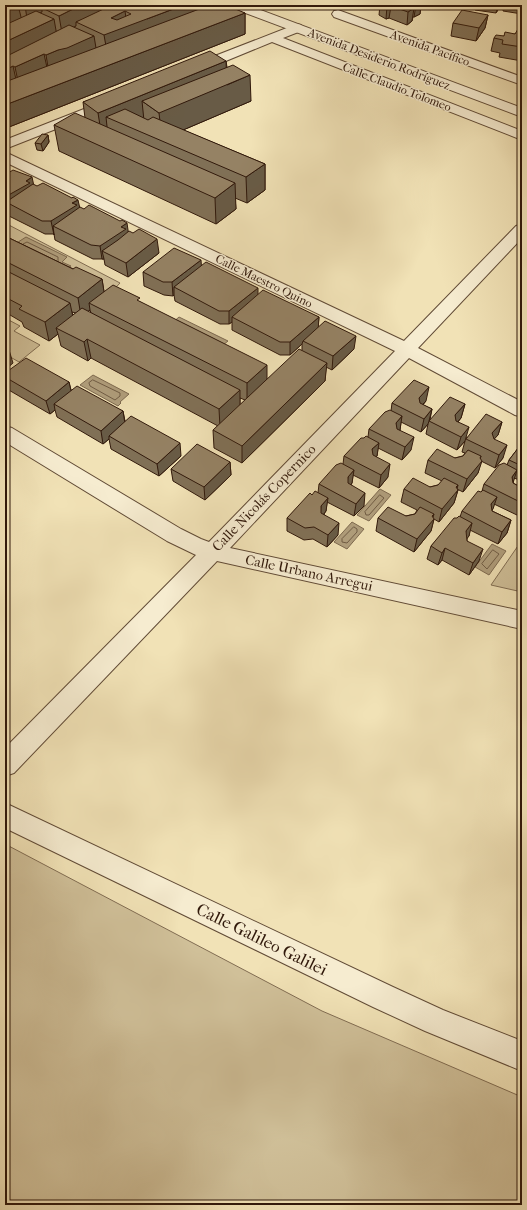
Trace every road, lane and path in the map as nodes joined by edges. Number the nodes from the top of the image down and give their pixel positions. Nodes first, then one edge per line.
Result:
1 (236, 5) edge
2 (262, 5) edge
3 (355, 7) dead end
4 (297, 28) junction
5 (272, 38) junction
6 (181, 74) edge
7 (522, 81) edge
8 (123, 98) edge
9 (522, 102) edge
10 (522, 113) edge
11 (522, 136) edge
12 (5, 145) edge
13 (5, 156) edge
14 (522, 229) edge
15 (406, 350) junction
16 (522, 410) edge
17 (5, 433) edge
18 (213, 551) junction
19 (522, 620) edge
20 (5, 765) edge
21 (5, 815) edge
22 (522, 1056) edge

1 - 4 street, Avenida Desiderio Rodríguez
2 - 9 street, Avenida Desiderio Rodríguez
3 - 7 street, Avenida Pacífico
4 - 5 street
4 - 10 street, Avenida Desiderio Rodríguez
5 - 6 street
5 - 11 street, Calle Claudio Tolomeo
8 - 12 street
13 - 15 street, Calle Maestro Quino
14 - 15 street, Calle Nicolás Copernico
15 - 16 street, Calle Maestro Quino
15 - 18 street, Calle Nicolás Copernico
17 - 18 street, Calle Urbano Arregui
18 - 19 street, Calle Urbano Arregui
18 - 20 street, Calle Nicolás Copernico
21 - 22 street, Calle Galileo Galilei

